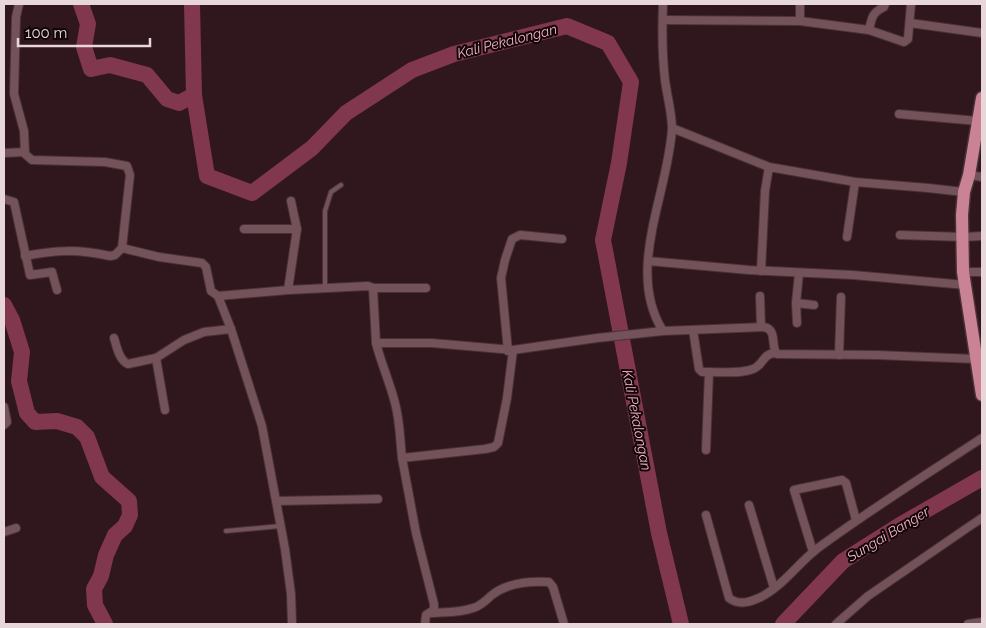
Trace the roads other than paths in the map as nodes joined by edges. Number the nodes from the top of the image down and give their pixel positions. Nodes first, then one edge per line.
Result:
1 (19, 4) edge
2 (663, 4) edge
3 (800, 4) edge
4 (885, 4) edge
5 (911, 4) edge
6 (662, 20) junction
7 (800, 21) junction
8 (910, 23) junction
9 (869, 30) junction
10 (982, 33) edge
11 (982, 98) edge
12 (899, 114) dead end
13 (978, 121) junction
14 (672, 128) junction
15 (25, 152) junction
16 (4, 153) edge
17 (769, 167) junction
18 (969, 175) junction
19 (982, 177) edge
20 (855, 182) junction
21 (341, 185) dead end
22 (964, 192) junction
23 (4, 200) edge
24 (291, 201) dead end
25 (244, 229) dead end
26 (297, 229) junction
27 (900, 235) dead end
28 (982, 236) edge
29 (847, 237) dead end
30 (963, 237) junction
31 (562, 239) dead end
32 (122, 248) junction
33 (24, 256) junction
34 (648, 262) junction
35 (760, 271) junction
36 (963, 272) junction
37 (982, 272) edge
38 (799, 273) junction
39 (966, 285) junction
40 (326, 287) junction
41 (373, 288) junction
42 (426, 288) dead end
43 (56, 290) dead end
44 (288, 290) junction
45 (218, 296) junction
46 (760, 296) dead end
47 (841, 296) dead end
48 (796, 303) junction
49 (814, 305) dead end
50 (797, 323) dead end
51 (761, 327) junction
52 (231, 329) junction
53 (693, 330) junction
54 (663, 331) junction
55 (114, 338) dead end
56 (376, 343) junction
57 (510, 351) junction
58 (775, 353) junction
59 (839, 355) junction
60 (156, 358) junction
61 (976, 360) junction
62 (709, 372) junction
63 (982, 394) edge
64 (4, 407) edge
65 (165, 410) dead end
66 (4, 425) edge
67 (982, 438) edge
68 (706, 450) dead end
69 (402, 458) junction
70 (378, 499) dead end
71 (276, 501) junction
72 (749, 505) dead end
73 (706, 516) dead end
74 (982, 518) edge
75 (856, 520) junction
76 (280, 526) junction
77 (16, 528) dead end
78 (226, 531) dead end
79 (4, 532) edge
80 (813, 552) junction
81 (774, 588) junction
82 (428, 613) junction
83 (982, 622) edge
84 (292, 624) edge
85 (425, 624) edge
86 (564, 624) edge
87 (836, 624) edge
88 (968, 624) edge

1 - 15 street
2 - 6 street
3 - 7 street
4 - 9 street
5 - 8 street
6 - 7 street
6 - 14 street
7 - 9 street
8 - 9 street
8 - 10 street
11 - 13 main road
12 - 13 street
13 - 18 main road
14 - 17 street
14 - 34 street
15 - 16 street
15 - 32 street
17 - 20 street
17 - 35 street
18 - 19 street
18 - 22 main road
20 - 22 street
20 - 29 street
21 - 40 lane
22 - 30 main road
23 - 33 street
24 - 26 street
25 - 26 street
26 - 44 street
27 - 30 street
28 - 30 street
30 - 36 main road
31 - 57 street
32 - 33 street
32 - 45 street
33 - 43 street
34 - 35 street
34 - 54 street
35 - 38 street
36 - 37 street
36 - 39 main road
38 - 39 street
38 - 48 street
39 - 61 main road
40 - 41 street
40 - 44 street
41 - 42 street
41 - 56 street
44 - 45 street
45 - 52 street
46 - 51 street
47 - 59 street
48 - 49 street
48 - 50 street
51 - 53 street
51 - 58 street
52 - 60 street
52 - 71 street
53 - 54 street
53 - 62 street
54 - 57 street
55 - 60 street
56 - 57 street
56 - 69 street
57 - 69 street
58 - 59 street
58 - 62 street
59 - 61 street
60 - 65 street
61 - 63 main road
62 - 68 street
64 - 66 street
67 - 75 street
69 - 82 street
70 - 71 street
71 - 76 street
72 - 81 street
73 - 81 street
74 - 87 street
75 - 80 street
75 - 80 street
76 - 78 lane
76 - 84 street
77 - 79 street
80 - 81 street
82 - 85 street
82 - 86 street
83 - 88 street

